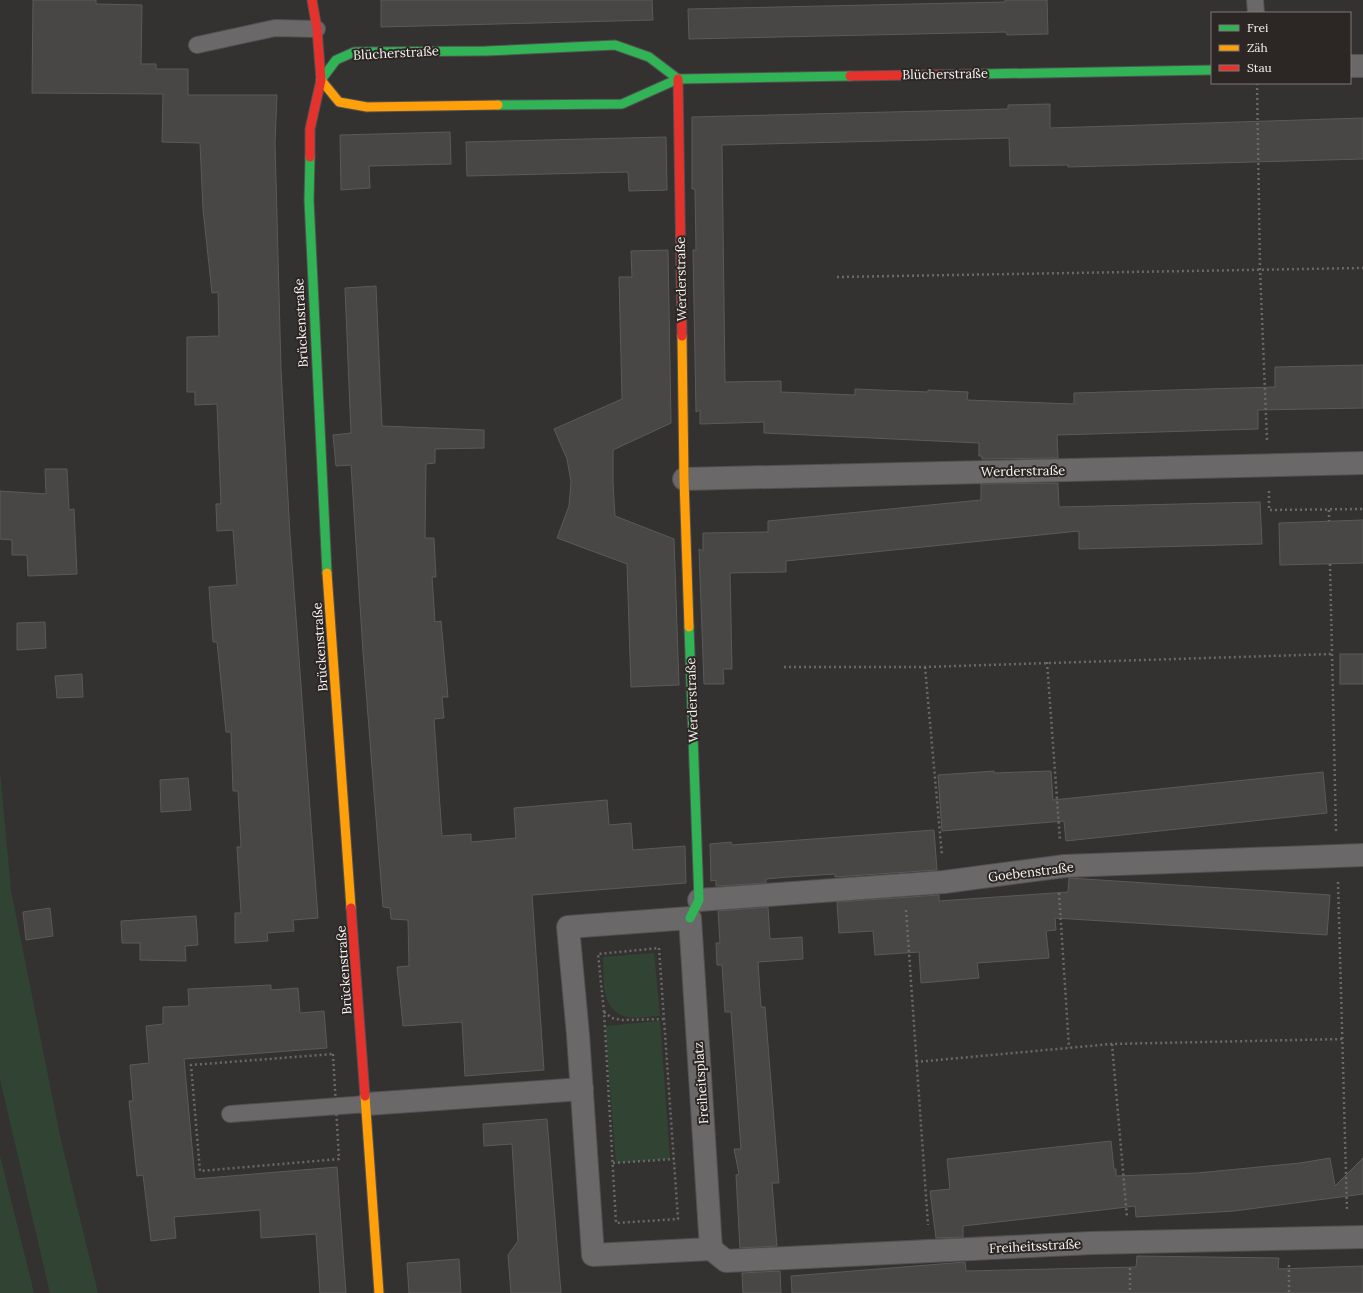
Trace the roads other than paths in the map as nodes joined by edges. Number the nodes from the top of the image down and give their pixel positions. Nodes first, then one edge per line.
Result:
1 (312, 0) edge
2 (1255, 0) edge
3 (1256, 12) edge
4 (317, 29) junction
5 (197, 45) dead end
6 (1351, 66) edge
7 (1363, 66) edge
8 (1211, 70) edge
9 (678, 79) junction
10 (321, 80) junction
11 (1363, 462) edge
12 (684, 480) junction
13 (1363, 855) edge
14 (695, 909) junction
15 (582, 1089) junction
16 (367, 1104) junction
17 (230, 1114) dead end
18 (1356, 1237) edge
19 (711, 1249) junction
20 (379, 1293) edge

1 - 4 street, Brückenstraße
2 - 3 lane
4 - 5 lane
4 - 10 street, Brückenstraße
6 - 7 street
8 - 9 street, Blücherstraße
9 - 10 street, Blücherstraße
9 - 10 street, Blücherstraße
9 - 12 street, Werderstraße
10 - 16 street, Brückenstraße
11 - 12 street, Werderstraße
12 - 14 street, Werderstraße
13 - 14 street, Goebenstraße
14 - 15 street
14 - 19 street, Freiheitsplatz
15 - 16 street
15 - 19 street
16 - 17 lane
16 - 20 street, Brückenstraße
18 - 19 street, Freiheitsstraße

